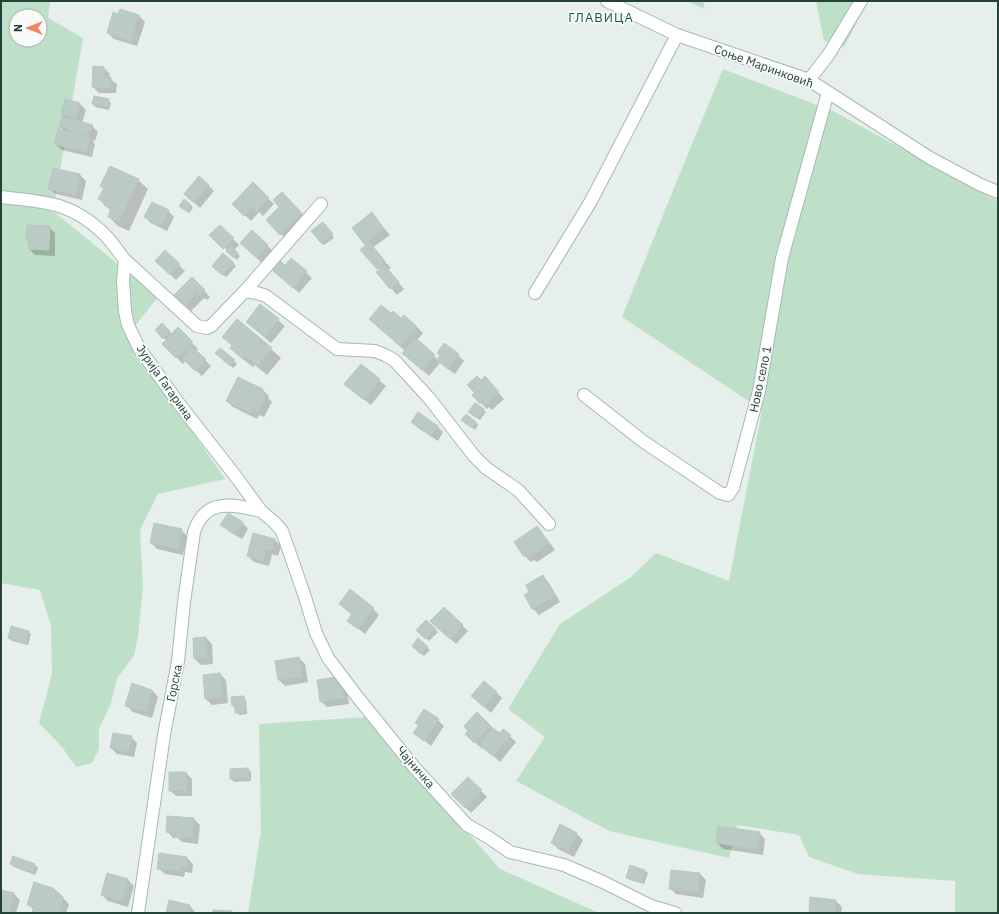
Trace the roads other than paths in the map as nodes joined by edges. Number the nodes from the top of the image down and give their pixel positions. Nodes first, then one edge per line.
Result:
1 (607, 1) edge
2 (861, 1) edge
3 (676, 35) junction
4 (809, 80) junction
5 (828, 92) junction
6 (998, 192) edge
7 (1, 197) edge
8 (321, 204) dead end
9 (125, 260) junction
10 (245, 291) junction
11 (535, 292) dead end
12 (584, 395) dead end
13 (260, 511) junction
14 (549, 524) dead end
15 (138, 913) edge
16 (676, 913) edge

1 - 3 street, Соње Маринковић
2 - 4 street
3 - 4 street, Соње Маринковић
3 - 11 street
4 - 5 street, Соње Маринковић
5 - 6 street, Соње Маринковић
5 - 12 street, Ново село 1
7 - 9 street
8 - 10 street
9 - 10 street
9 - 13 street, Јурија Гагарина
10 - 14 street
13 - 15 street, Горска
13 - 16 street, Чајничка

